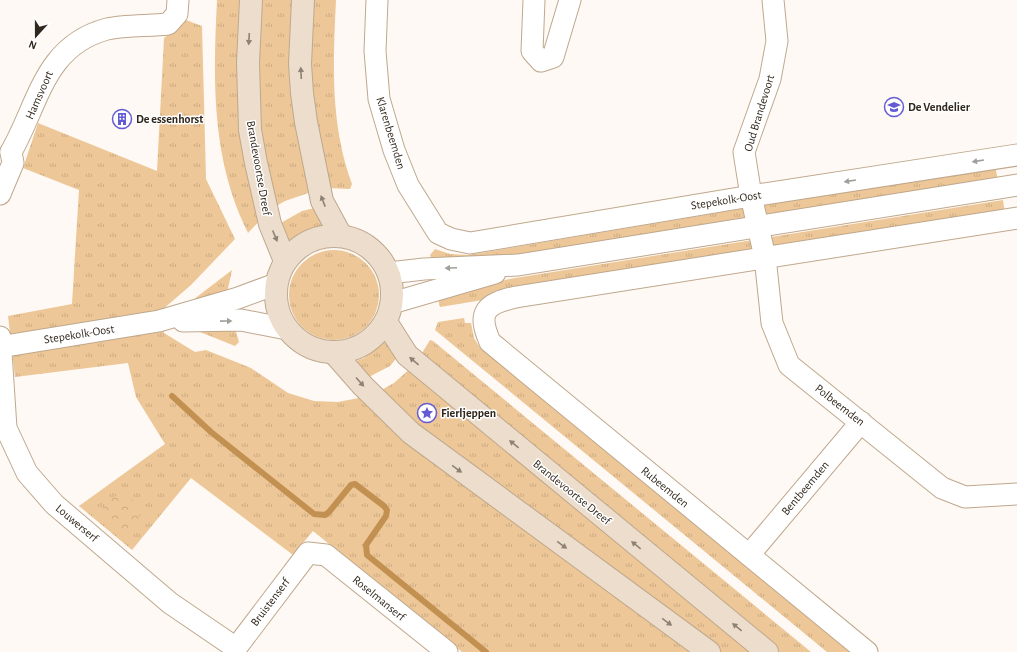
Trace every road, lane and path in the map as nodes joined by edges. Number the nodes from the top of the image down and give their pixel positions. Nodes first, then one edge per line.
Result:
1 (178, 0) edge
2 (251, 0) edge
3 (304, 0) edge
4 (377, 0) edge
5 (534, 0) edge
6 (570, 0) edge
7 (773, 0) edge
8 (6, 146) edge
9 (1017, 155) edge
10 (1017, 185) edge
11 (0, 194) edge
12 (750, 196) junction
13 (1017, 218) edge
14 (757, 226) junction
15 (438, 233) joint
16 (341, 236) junction
17 (765, 257) junction
18 (285, 261) junction
19 (518, 265) junction
20 (389, 273) junction
21 (276, 284) junction
22 (389, 313) junction
23 (159, 321) junction
24 (287, 329) junction
25 (0, 344) edge
26 (334, 353) junction
27 (861, 422) junction
28 (1017, 494) edge
29 (308, 553) joint
30 (749, 555) junction
31 (235, 650) edge
32 (445, 651) edge
33 (709, 652) edge
34 (767, 652) edge
35 (867, 652) edge

1 - 8 street, Hamsvoort
2 -> 18 main road, Brandevoortse Dreef
16 -> 3 main road
4 - 15 street, Klarenbeemden
5 - 6 street
7 - 12 street, Oud Brandevoort
8 - 11 street
9 -> 12 street, Stepekolk-Oost
10 - 14 street
12 - 14 street, Oud Brandevoort
12 - 15 street, Stepekolk-Oost
13 - 17 street
14 - 17 street, Polbeemden
14 - 19 street
16 - 18 main road
16 - 20 main road
17 - 27 street, Polbeemden
17 - 30 street, Rubeemden
18 - 21 main road
19 -> 20 street
19 - 22 street
20 - 22 main road
21 - 23 street, Stepekolk-Oost
21 - 24 main road
22 - 26 main road
34 -> 22 main road, Brandevoortse Dreef
23 -> 24 street, Stepekolk-Oost
23 - 25 street, Stepekolk-Oost
24 - 26 main road
25 - 31 street, Louwerserf
26 -> 33 main road
27 - 28 street, Polbeemden
27 - 30 street, Bentbeemden
29 - 31 street, Bruistenserf
29 - 32 street, Roselmanserf
30 - 35 street, Rubeemden

